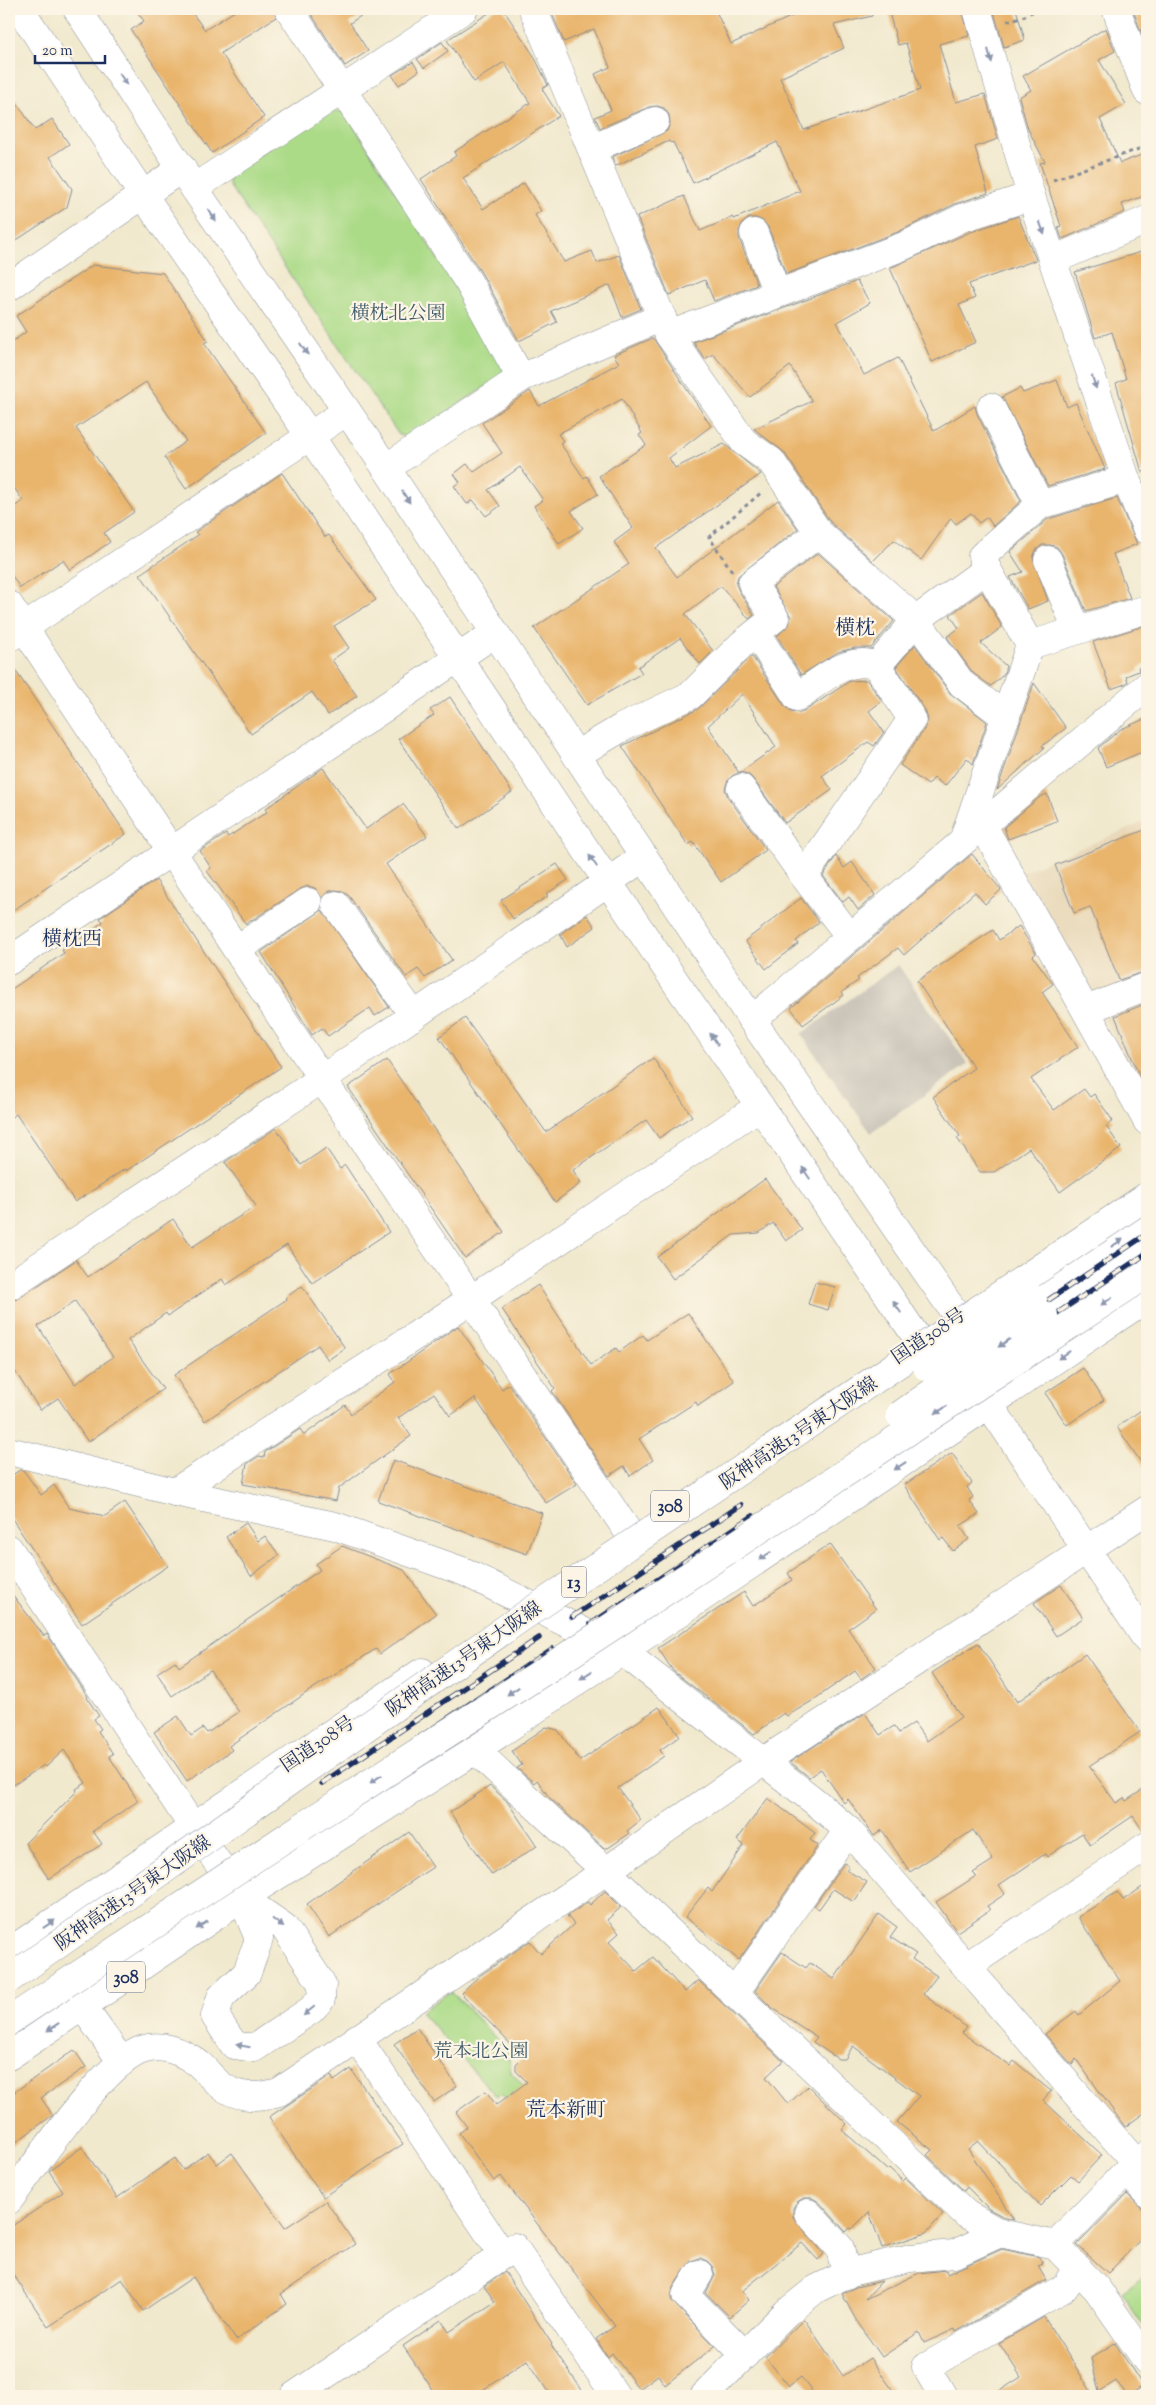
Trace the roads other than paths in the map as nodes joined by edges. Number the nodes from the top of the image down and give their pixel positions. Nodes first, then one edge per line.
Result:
1 (20, 9) edge
2 (77, 9) edge
3 (289, 9) edge
4 (464, 9) edge
5 (533, 9) edge
6 (1116, 9) edge
7 (979, 18) edge
8 (342, 88) junction
9 (1147, 91) edge
10 (655, 121) dead end
11 (592, 149) junction
12 (188, 178) junction
13 (1030, 192) junction
14 (144, 195) junction
15 (1147, 220) edge
16 (754, 233) dead end
17 (1054, 260) junction
18 (9, 287) edge
19 (777, 293) junction
20 (666, 326) junction
21 (520, 378) junction
22 (991, 407) dead end
23 (347, 411) junction
24 (310, 436) junction
25 (386, 468) junction
26 (1126, 479) junction
27 (1040, 505) junction
28 (1147, 530) edge
29 (819, 533) junction
30 (1048, 560) dead end
31 (988, 569) junction
32 (9, 605) edge
33 (1147, 608) edge
34 (916, 620) junction
35 (1077, 630) junction
36 (16, 632) edge
37 (495, 633) junction
38 (756, 633) junction
39 (1030, 645) junction
40 (457, 660) junction
41 (877, 666) junction
42 (1147, 686) edge
43 (1006, 717) junction
44 (576, 755) junction
45 (741, 788) dead end
46 (973, 832) junction
47 (173, 852) junction
48 (644, 857) junction
49 (804, 876) junction
50 (608, 883) junction
51 (308, 902) dead end
52 (336, 905) dead end
53 (850, 937) junction
54 (237, 949) junction
55 (9, 961) edge
56 (1147, 986) edge
57 (1086, 1010) junction
58 (414, 1016) junction
59 (752, 1020) junction
60 (322, 1079) junction
61 (760, 1106) junction
62 (1147, 1121) edge
63 (1147, 1183) edge
64 (1147, 1196) edge
65 (1147, 1223) edge
66 (1147, 1246) edge
67 (1147, 1274) edge
68 (9, 1286) edge
69 (1147, 1298) edge
70 (472, 1300) junction
71 (957, 1316) junction
72 (920, 1342) junction
73 (990, 1406) junction
74 (9, 1451) edge
75 (175, 1492) junction
76 (684, 1509) junction
77 (1147, 1510) edge
78 (629, 1534) junction
79 (9, 1549) edge
80 (1086, 1550) junction
81 (525, 1602) junction
82 (1147, 1640) edge
83 (622, 1651) junction
84 (549, 1668) junction
85 (475, 1750) junction
86 (764, 1761) junction
87 (192, 1827) junction
88 (848, 1830) junction
89 (1147, 1846) edge
90 (606, 1871) junction
91 (242, 1898) junction
92 (9, 1952) edge
93 (967, 1966) junction
94 (9, 1979) edge
95 (734, 1994) junction
96 (83, 2007) junction
97 (9, 2021) edge
98 (357, 2038) junction
99 (9, 2056) edge
100 (122, 2062) junction
101 (1137, 2163) edge
102 (1147, 2193) edge
103 (9, 2200) edge
104 (808, 2213) dead end
105 (1000, 2233) junction
106 (1054, 2245) junction
107 (503, 2254) junction
108 (1078, 2268) junction
109 (699, 2274) dead end
110 (846, 2275) junction
111 (745, 2355) junction
112 (1147, 2361) edge
113 (294, 2396) edge
114 (616, 2396) edge
115 (704, 2396) edge
116 (943, 2396) edge

1 - 14 main road
2 -> 12 main road
3 - 8 main road
4 - 8 main road
5 - 11 main road
6 - 9 main road
7 -> 13 main road
8 - 12 main road
8 - 21 main road
10 - 11 main road
11 - 20 main road
12 - 14 main road
12 -> 23 main road
13 -> 17 main road
13 - 19 main road
14 - 18 main road
14 - 24 main road
15 - 17 main road
16 - 19 main road
17 -> 26 main road
19 - 20 main road
20 - 21 main road
20 - 29 main road
21 - 25 main road
22 - 27 main road
23 - 24 main road
23 - 25 main road
24 - 36 main road
24 - 40 main road
25 -> 37 main road
26 - 27 main road
26 - 28 main road
27 - 31 main road
29 - 34 main road
29 - 38 main road
30 - 35 main road
31 - 34 main road
31 - 39 main road
32 - 36 main road
33 - 35 main road
34 - 41 main road
34 - 43 main road
35 - 39 main road
36 - 47 main road
37 - 40 main road
37 - 44 main road
38 - 41 main road
38 - 44 main road
39 - 43 main road
40 - 47 main road
50 -> 40 main road
41 - 49 main road
42 - 46 main road
43 - 46 main road
44 - 48 main road
45 - 49 main road
46 - 53 main road
46 - 57 main road
47 - 54 main road
47 - 55 main road
48 - 50 main road
48 - 59 main road
49 - 53 main road
50 - 58 main road
61 -> 50 main road
51 - 54 main road
52 - 58 main road
53 - 59 main road
54 - 60 main road
56 - 57 main road
57 - 62 main road
58 - 60 main road
59 - 71 main road
60 - 68 main road
60 - 70 main road
61 - 70 main road
72 -> 61 main road
63 - 71 main road, 国道308号 / 308
64 - 76 main road, 阪神高速13号東大阪線 / 13, bridge
76 -> 65 main road, bridge
66 -> 84 main road, bridge
67 -> 84 main road, 阪神高速13号東大阪線, bridge
69 -> 73 main road, 308
70 - 75 main road
70 - 78 main road
71 - 72 main road, 国道308号 / 308
71 - 73 main road
72 - 73 main road
72 - 78 main road, 国道308号 / 308
73 - 80 main road
73 -> 83 main road, 308
74 - 75 main road
75 - 81 main road
76 - 94 main road, 阪神高速13号東大阪線 / 13, bridge
77 - 80 main road
78 - 81 main road, 国道308号 / 308
79 - 87 main road
80 - 82 main road
80 - 86 main road
81 - 83 main road
81 - 87 main road, 国道308号 / 308
83 -> 85 main road, 308
83 - 86 main road
84 -> 97 main road, 阪神高速13号東大阪線, bridge
85 - 90 main road
85 - 91 main road, 308
86 - 88 main road
86 - 90 main road
87 - 91 main road
92 -> 87 main road, 国道308号 / 308
88 - 93 main road
88 - 95 main road
89 - 93 main road
90 - 95 main road
90 - 98 main road
91 -> 91 main road
91 -> 96 main road, 308
93 - 101 main road
95 - 105 main road
96 -> 99 main road, 308
96 - 100 main road
98 - 100 main road
98 - 107 main road
100 - 103 main road
101 - 102 main road
101 - 106 main road
104 - 110 main road
105 - 106 main road
105 - 110 main road
106 - 108 main road
107 - 113 main road
107 - 114 main road
108 - 112 main road
108 - 116 main road
109 - 111 main road
110 - 111 main road
111 - 115 main road

